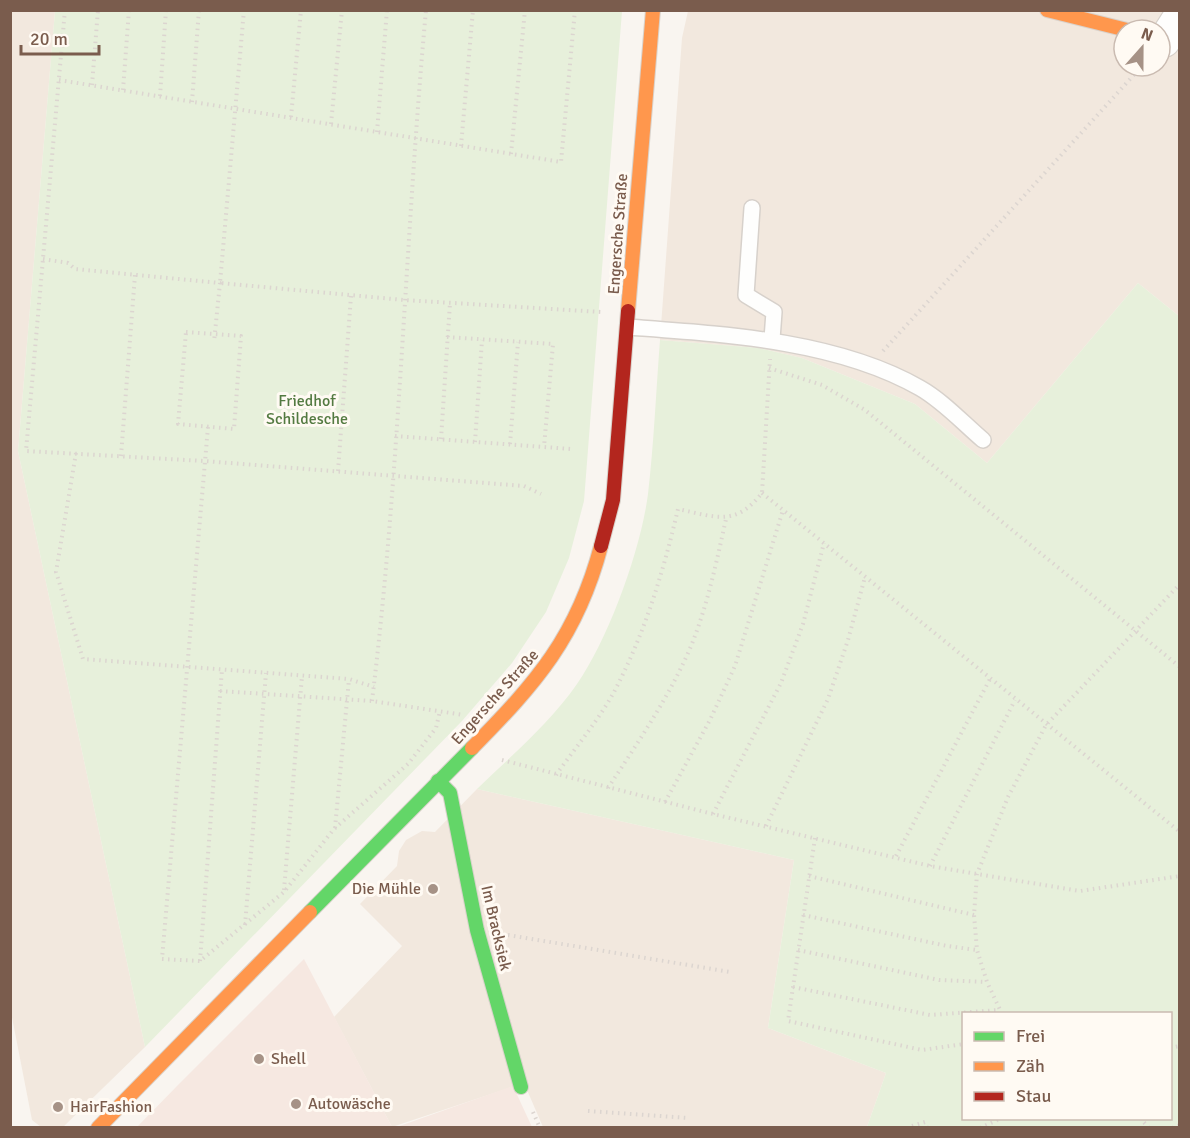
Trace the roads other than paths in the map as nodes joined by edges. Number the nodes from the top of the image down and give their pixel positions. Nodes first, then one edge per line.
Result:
1 (653, 10) edge
2 (1047, 10) edge
3 (1112, 26) edge
4 (752, 208) dead end
5 (628, 327) junction
6 (772, 339) junction
7 (983, 440) dead end
8 (438, 781) junction
9 (521, 1087) dead end
10 (98, 1128) edge

1 - 5 main road, Engersche Straße
2 - 3 main road
4 - 6 lane
5 - 6 lane
5 - 8 main road, Engersche Straße
6 - 7 lane
8 - 9 main road, Im Bracksiek
8 - 10 main road, Engersche Straße

